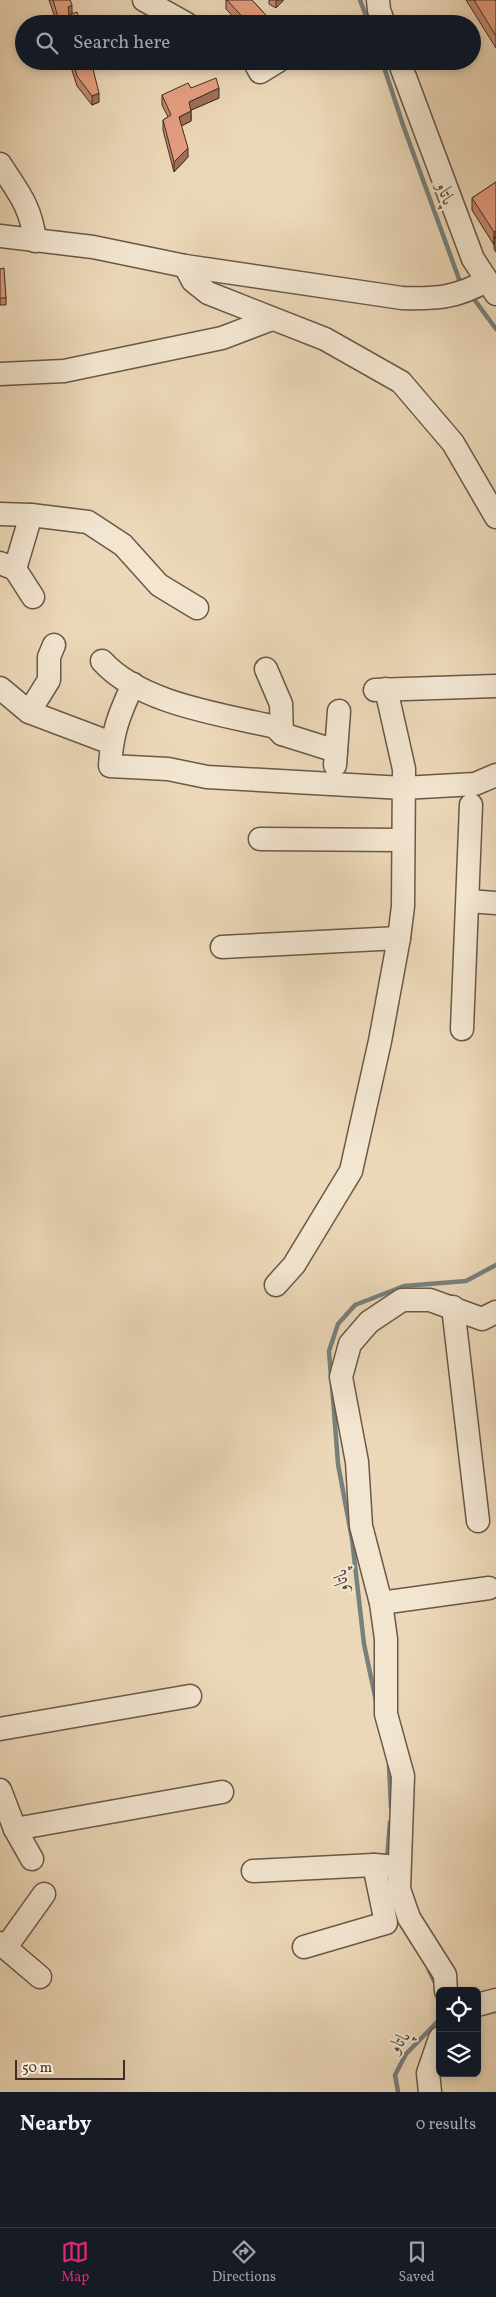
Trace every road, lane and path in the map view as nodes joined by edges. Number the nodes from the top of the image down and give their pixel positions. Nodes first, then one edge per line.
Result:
1 (144, 0) edge
2 (378, 0) edge
3 (171, 15) edge
4 (381, 15) edge
5 (402, 70) edge
6 (0, 164) edge
7 (0, 236) edge
8 (36, 240) junction
9 (185, 266) junction
10 (478, 290) edge
11 (272, 319) junction
12 (0, 374) edge
13 (0, 514) edge
14 (31, 515) junction
15 (496, 517) edge
16 (7, 566) edge
17 (33, 597) dead end
18 (197, 608) dead end
19 (54, 645) dead end
20 (102, 661) dead end
21 (266, 669) dead end
22 (133, 684) junction
23 (496, 686) edge
24 (0, 688) edge
25 (339, 711) dead end
26 (29, 712) junction
27 (282, 734) junction
28 (112, 742) junction
29 (336, 751) junction
30 (496, 775) edge
31 (334, 784) junction
32 (403, 788) junction
33 (471, 805) dead end
34 (260, 839) dead end
35 (403, 840) junction
36 (468, 901) junction
37 (496, 903) edge
38 (399, 938) junction
39 (222, 947) dead end
40 (462, 1029) dead end
41 (276, 1285) dead end
42 (453, 1307) junction
43 (496, 1312) edge
44 (478, 1521) dead end
45 (489, 1588) dead end
46 (381, 1603) junction
47 (190, 1696) dead end
48 (0, 1729) edge
49 (0, 1790) edge
50 (222, 1792) dead end
51 (15, 1829) junction
52 (32, 1859) dead end
53 (374, 1865) junction
54 (399, 1867) junction
55 (253, 1872) dead end
56 (44, 1894) dead end
57 (3, 1945) edge
58 (304, 1947) dead end
59 (40, 1977) dead end
60 (446, 1987) edge
61 (496, 2000) edge
62 (481, 2005) edge
63 (436, 2050) edge
64 (430, 2092) edge

1 - 3 street
2 - 4 street
5 - 10 street
6 - 8 street
7 - 8 street
8 - 9 street
9 - 10 street
9 - 11 street
11 - 12 street
11 - 15 street
13 - 14 street
14 - 16 street
14 - 18 street
16 - 17 street
19 - 26 street
20 - 22 street
21 - 27 street
22 - 27 street
22 - 28 street
23 - 32 street
24 - 26 street
25 - 29 street
26 - 28 street
27 - 29 street
28 - 31 street
29 - 31 street
30 - 32 street
31 - 32 street
32 - 35 street
33 - 36 street
34 - 35 street
35 - 38 street
36 - 37 street
36 - 40 street
38 - 39 street
38 - 41 street
42 - 43 street
42 - 44 street
42 - 46 street
45 - 46 street
46 - 54 street
47 - 48 street
49 - 51 street
50 - 51 street
51 - 52 street
53 - 54 street
53 - 55 street
53 - 58 street
54 - 60 street
56 - 57 street
57 - 59 street
61 - 62 street
63 - 64 street

